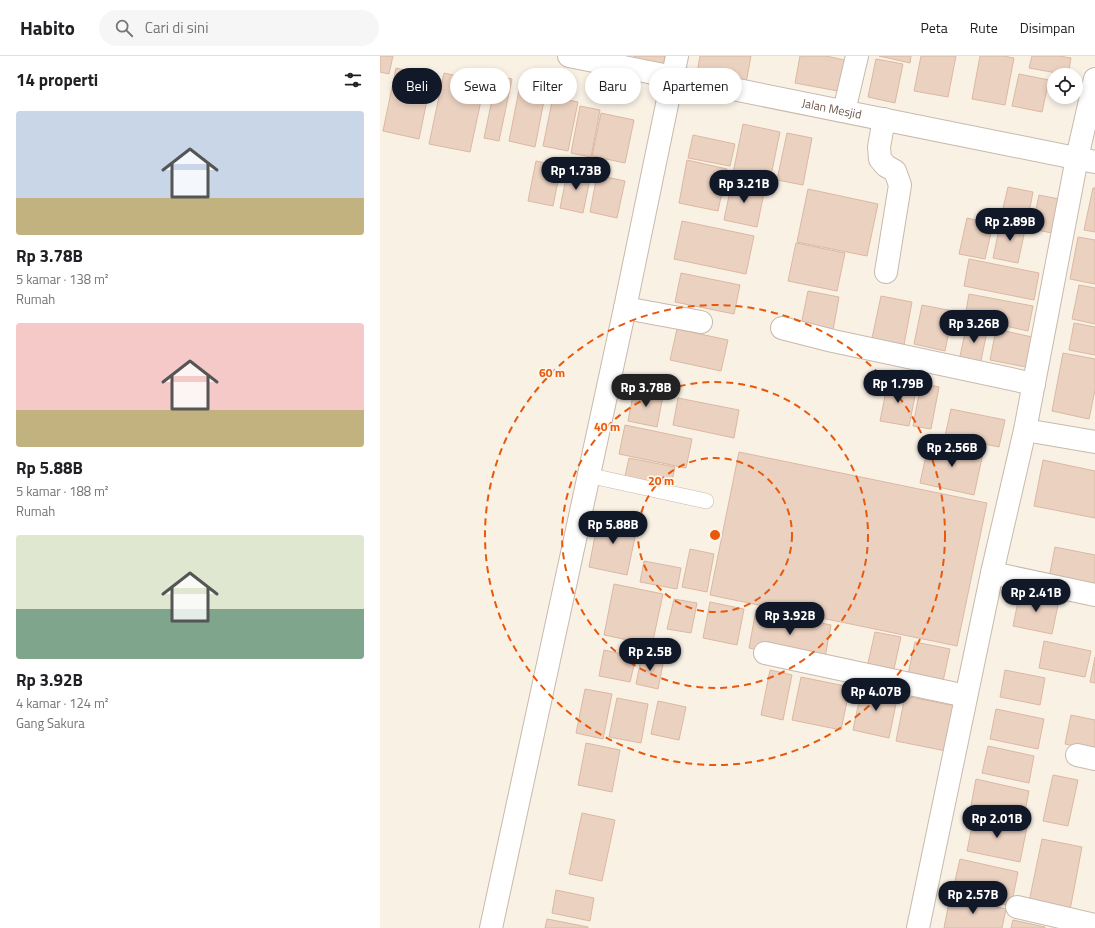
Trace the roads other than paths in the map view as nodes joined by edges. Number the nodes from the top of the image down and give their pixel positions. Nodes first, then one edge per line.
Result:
1 (569, 56) edge
2 (857, 56) edge
3 (675, 66) edge
4 (1095, 79) edge
5 (844, 111) junction
6 (884, 119) junction
7 (1086, 160) edge
8 (886, 272) dead end
9 (625, 308) junction
10 (701, 322) dead end
11 (782, 328) dead end
12 (1034, 384) junction
13 (1025, 430) junction
14 (1095, 442) edge
15 (587, 475) junction
16 (706, 501) dead end
17 (992, 573) junction
18 (1095, 595) edge
19 (765, 654) dead end
20 (966, 696) junction
21 (1017, 907) dead end
22 (1095, 925) edge
23 (491, 928) edge
24 (918, 928) edge

1 - 3 street, Jalan Mesjid
2 - 5 street
3 - 5 street, Jalan Mesjid
3 - 9 street
4 - 7 street
5 - 6 street, Jalan Mesjid
6 - 7 street, Jalan Mesjid
6 - 8 street
7 - 12 street
9 - 10 street
9 - 15 street
11 - 12 street
12 - 13 street
13 - 14 street
13 - 17 street
15 - 16 lane
15 - 23 street
17 - 18 street
17 - 20 street
19 - 20 street
20 - 24 street
21 - 22 street

